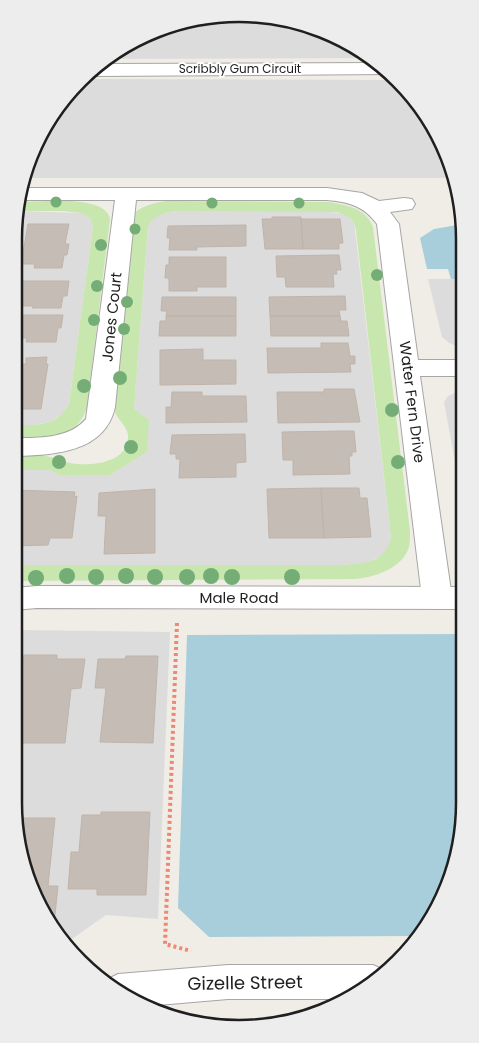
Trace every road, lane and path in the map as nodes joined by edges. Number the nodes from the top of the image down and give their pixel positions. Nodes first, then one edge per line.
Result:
1 (374, 69) edge
2 (103, 70) edge
3 (28, 194) edge
4 (126, 194) junction
5 (404, 204) dead end
6 (378, 208) junction
7 (407, 368) junction
8 (457, 368) edge
9 (22, 447) edge
10 (22, 598) edge
11 (451, 598) edge
12 (177, 622) dead end
13 (363, 982) edge
14 (189, 984) junction
15 (129, 990) edge

1 - 2 street, Scribbly Gum Circuit
3 - 4 street
4 - 6 street
4 - 9 street, Jones Court
5 - 6 street
6 - 7 street, Water Fern Drive
7 - 8 street
7 - 11 street, Water Fern Drive
10 - 11 street, Male Road
12 - 14 path
13 - 14 street, Gizelle Street
14 - 15 street, Gizelle Street

